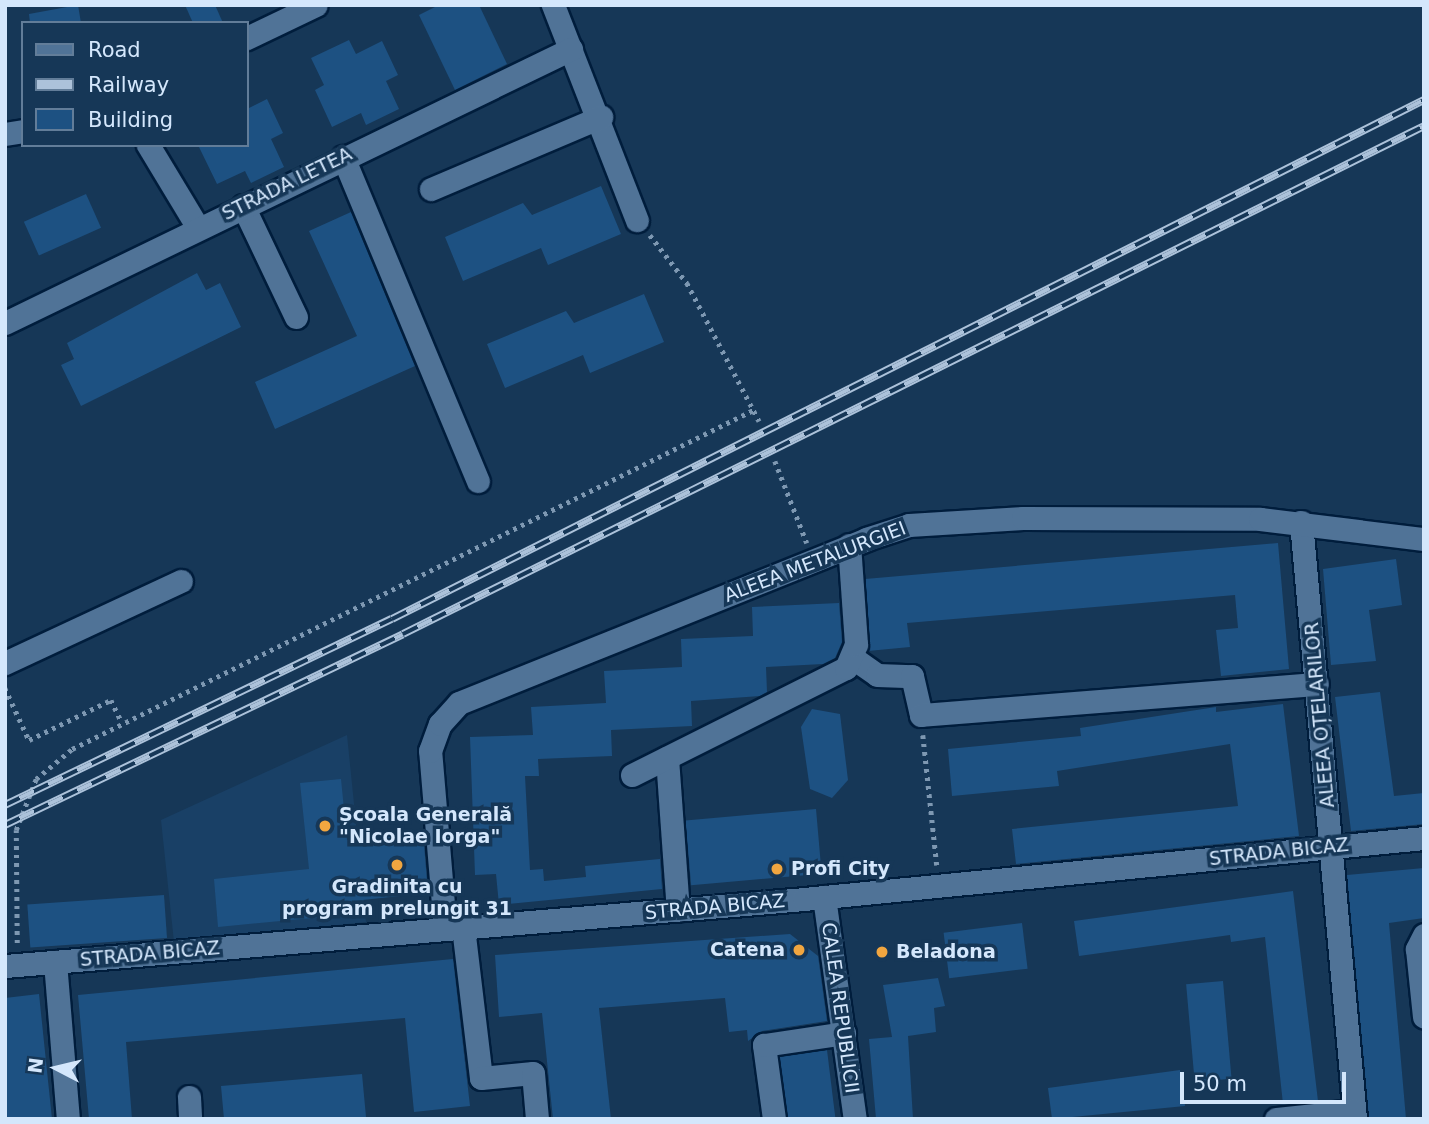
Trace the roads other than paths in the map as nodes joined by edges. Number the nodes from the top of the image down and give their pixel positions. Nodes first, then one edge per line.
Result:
1 (316, 5) edge
2 (553, 5) edge
3 (248, 38) edge
4 (571, 49) junction
5 (600, 117) junction
6 (149, 147) edge
7 (343, 157) junction
8 (431, 189) dead end
9 (243, 206) junction
10 (637, 220) road end
11 (198, 228) junction
12 (296, 317) dead end
13 (5, 323) edge
14 (478, 481) dead end
15 (1301, 522) junction
16 (1424, 539) edge
17 (849, 545) junction
18 (181, 581) dead end
19 (853, 658) junction
20 (5, 663) edge
21 (1317, 684) junction
22 (667, 758) junction
23 (632, 775) dead end
24 (1424, 838) edge
25 (1332, 846) junction
26 (824, 897) junction
27 (678, 910) junction
28 (454, 927) junction
29 (1424, 935) edge
30 (55, 962) junction
31 (11, 966) edge
32 (1424, 1017) edge
33 (844, 1033) junction
34 (1355, 1115) edge
35 (68, 1119) edge
36 (537, 1119) edge
37 (774, 1119) edge
38 (855, 1119) edge
39 (1276, 1119) edge

1 - 3 street
2 - 4 street
4 - 5 street
4 - 7 street, STRADA LETEA
5 - 8 street
5 - 10 street
6 - 11 street
7 - 9 street, STRADA LETEA
7 - 14 street
9 - 11 street, STRADA LETEA
9 - 12 street
11 - 13 street, STRADA LETEA
15 - 16 street, ALEEA METALURGIEI
15 - 17 street, ALEEA METALURGIEI
15 - 21 street, ALEEA OȚELARILOR
17 - 19 street
17 - 28 street, ALEEA METALURGIEI
18 - 20 street
19 - 21 street
19 - 22 street
21 - 25 street, ALEEA OȚELARILOR
22 - 23 street
22 - 27 street
24 - 25 street, STRADA BICAZ
25 - 26 street, STRADA BICAZ
25 - 34 street, ALEEA OȚELARILOR
26 - 27 street, STRADA BICAZ
26 - 33 street, CALEA REPUBLICII
27 - 28 street, STRADA BICAZ
28 - 30 street, STRADA BICAZ
28 - 36 street, ALEEA METALURGIEI
29 - 32 street
30 - 31 street, STRADA BICAZ
30 - 35 street
33 - 37 street
33 - 38 street, CALEA REPUBLICII
34 - 39 street

